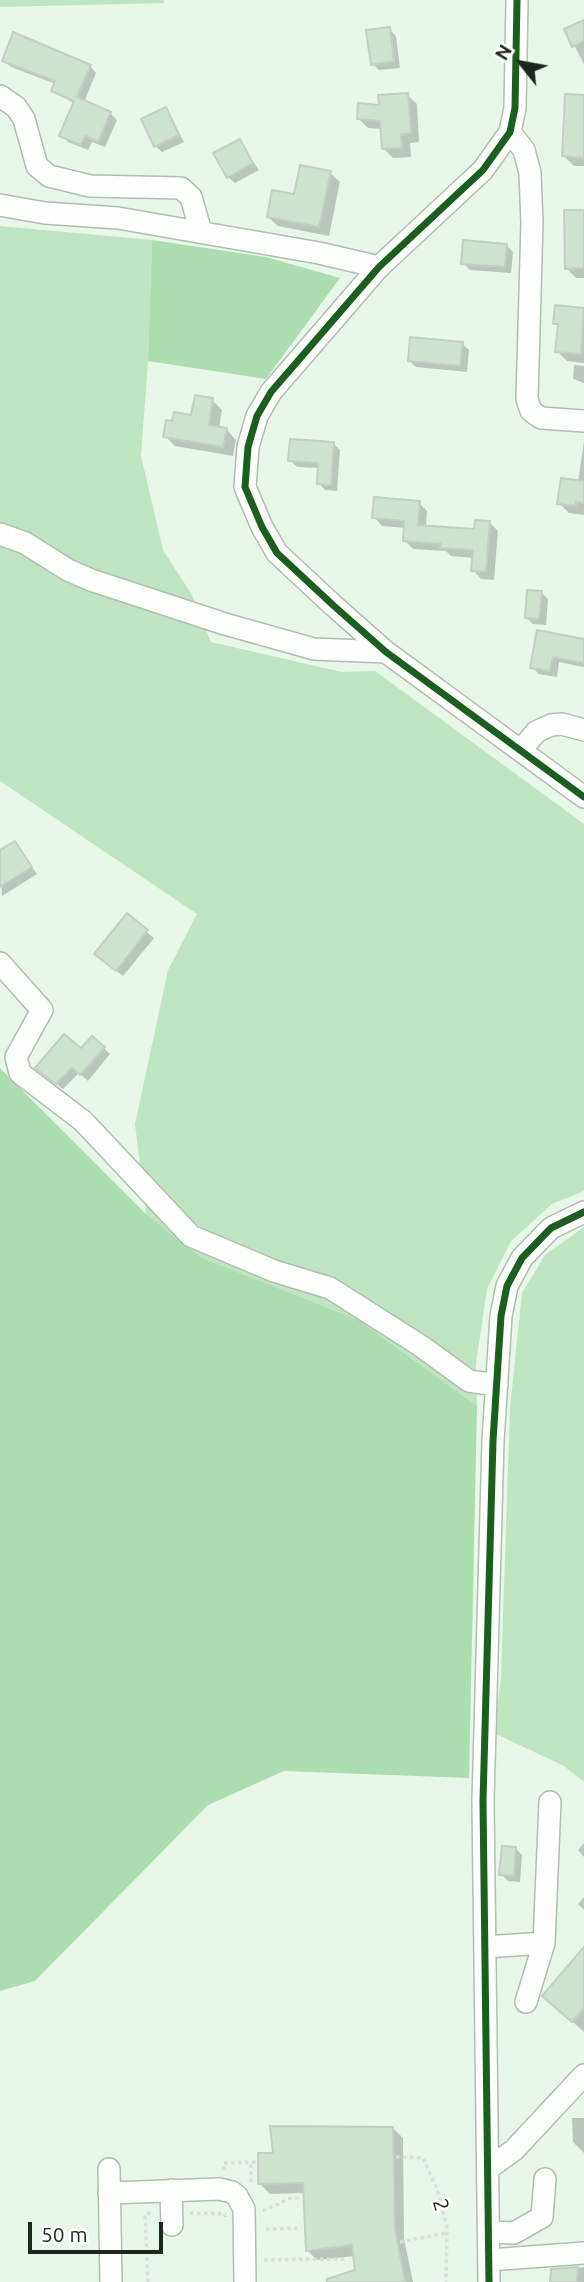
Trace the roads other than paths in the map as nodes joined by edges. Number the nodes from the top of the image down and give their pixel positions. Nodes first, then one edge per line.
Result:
1 (517, 0) edge
2 (0, 96) edge
3 (510, 132) junction
4 (0, 205) edge
5 (201, 232) junction
6 (379, 267) junction
7 (584, 421) edge
8 (0, 534) edge
9 (386, 652) junction
10 (584, 730) edge
11 (521, 750) junction
12 (584, 797) edge
13 (0, 962) edge
14 (584, 1212) edge
15 (497, 1385) junction
16 (550, 1802) dead end
17 (544, 1943) junction
18 (485, 1947) junction
19 (526, 2002) dead end
20 (584, 2075) edge
21 (489, 2168) junction
22 (109, 2169) dead end
23 (545, 2179) dead end
24 (170, 2190) junction
25 (109, 2193) junction
26 (167, 2219) road end
27 (489, 2232) junction
28 (584, 2253) edge
29 (489, 2260) junction
30 (111, 2282) edge
31 (245, 2282) edge
32 (489, 2282) edge

1 - 3 street
2 - 5 street
3 - 6 street
3 - 7 street
4 - 5 street
5 - 6 street
6 - 9 street
8 - 9 street
9 - 11 street
10 - 11 street
11 - 12 street
13 - 15 street
14 - 15 street
15 - 18 street
16 - 17 street
17 - 18 street
17 - 19 street
18 - 21 street
20 - 21 street
21 - 27 street
22 - 25 street
23 - 27 street
24 - 25 street
24 - 26 street
24 - 31 street
25 - 30 street
27 - 29 street
28 - 29 street
29 - 32 street

